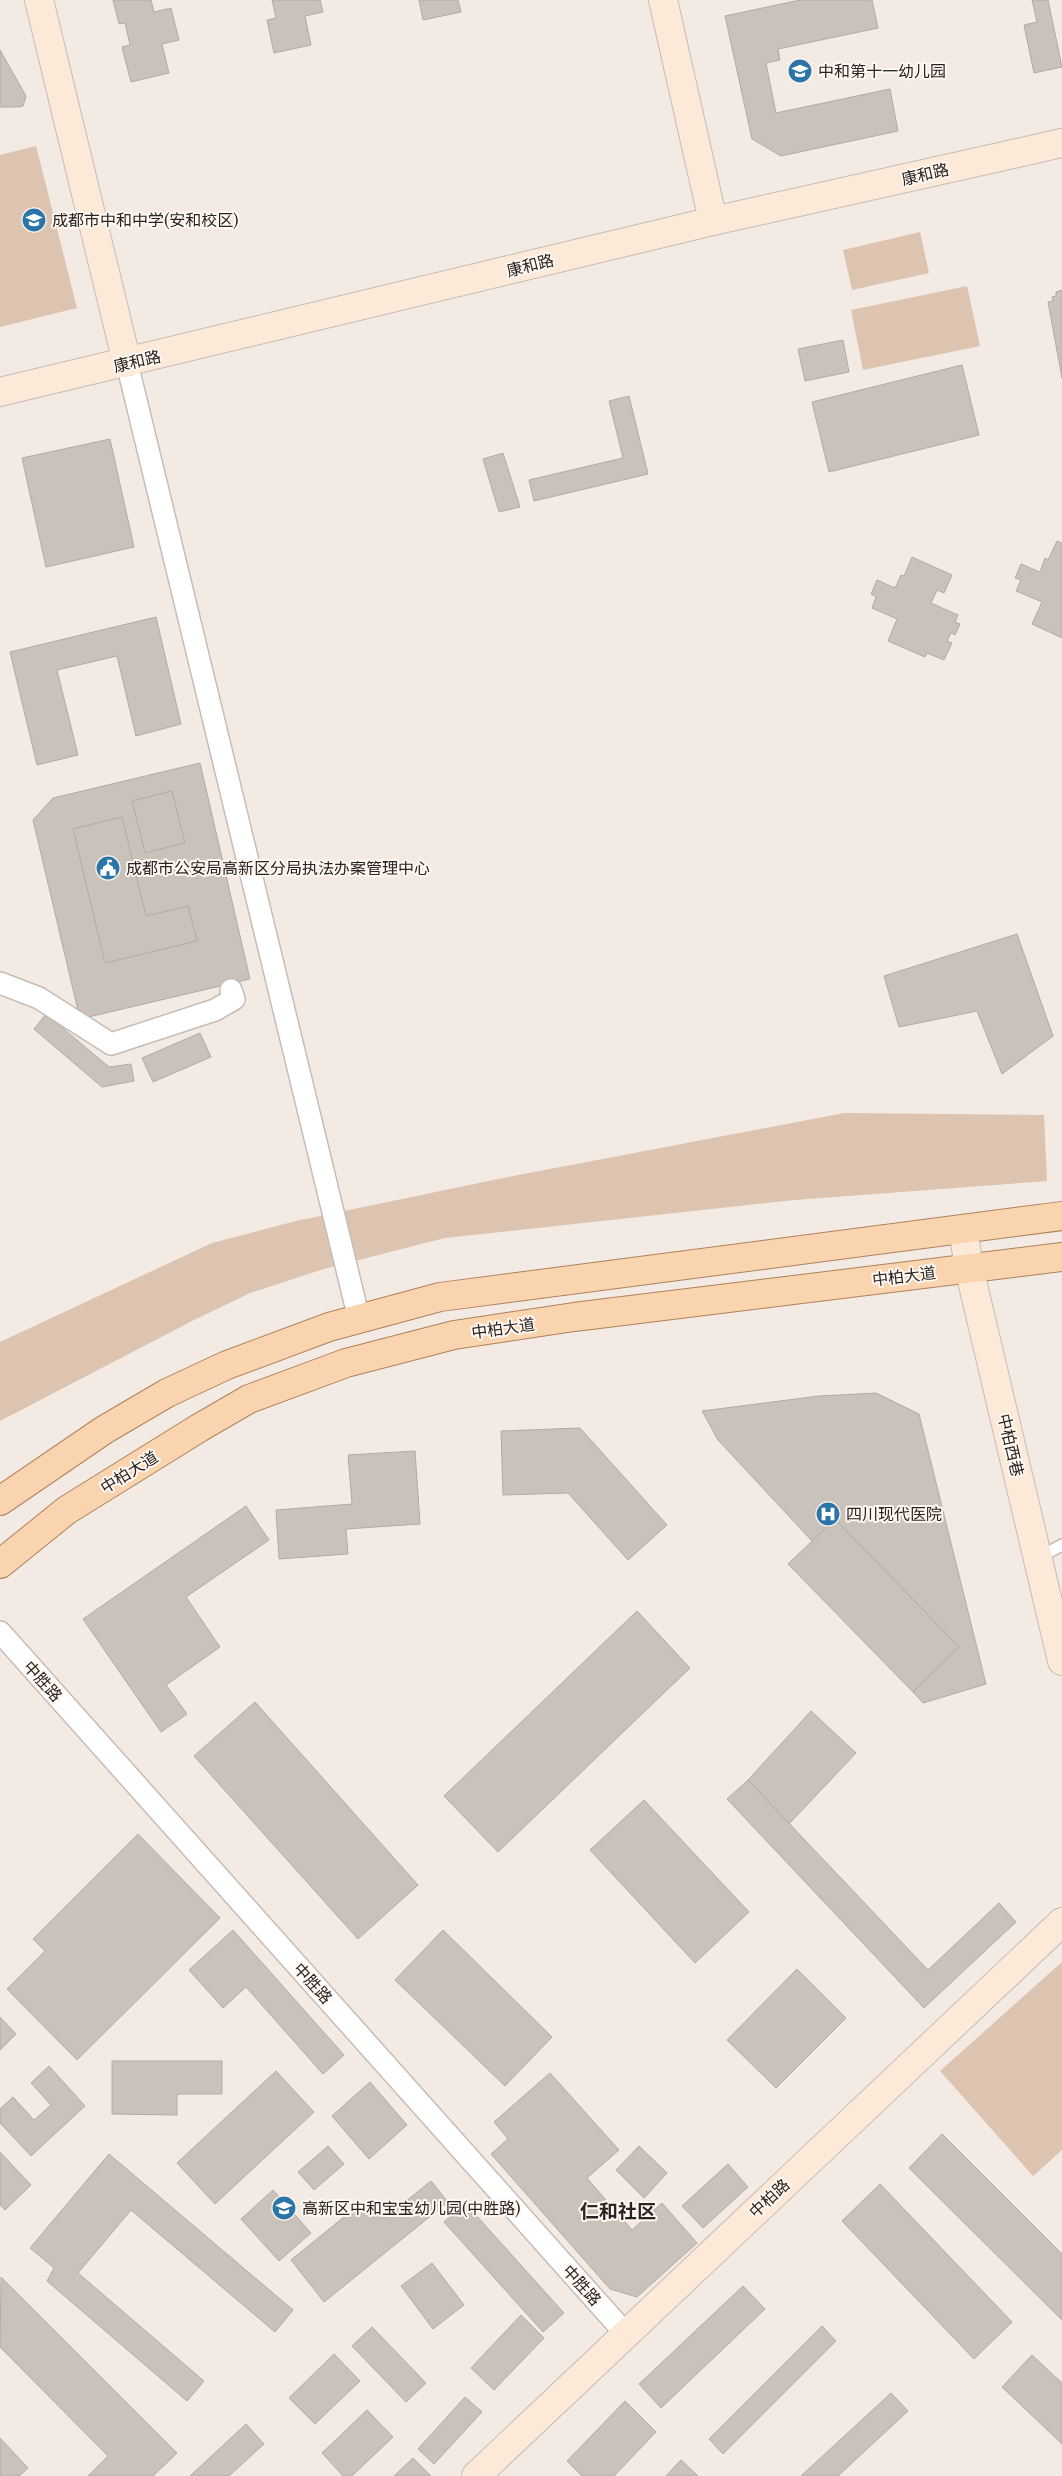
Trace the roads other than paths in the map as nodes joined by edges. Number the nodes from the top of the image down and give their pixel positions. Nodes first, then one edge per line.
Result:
1 (39, 0) edge
2 (663, 0) edge
3 (1062, 143) edge
4 (713, 221) junction
5 (127, 363) junction
6 (0, 392) edge
7 (0, 983) edge
8 (231, 990) dead end
9 (1062, 1216) edge
10 (963, 1229) junction
11 (1062, 1257) edge
12 (969, 1268) junction
13 (359, 1318) junction
14 (0, 1501) edge
15 (1062, 1545) edge
16 (1038, 1558) junction
17 (0, 1564) edge
18 (0, 1632) edge
19 (1062, 1661) edge
20 (1062, 1922) edge
21 (625, 2333) junction
22 (476, 2476) edge

1 - 5 street
2 - 4 street
3 - 4 street, 康和路
4 - 5 street, 康和路
5 - 6 street, 康和路
5 - 13 street
7 - 8 street
9 - 10 main road
10 - 12 street, 中柏西巷
10 - 13 main road
11 - 12 main road, 中柏大道
12 - 16 street, 中柏西巷
12 - 17 main road, 中柏大道
13 - 14 main road
15 - 16 lane
16 - 19 street, 中柏西巷
18 - 21 street, 中胜路
20 - 21 street, 中柏路
21 - 22 street, 中柏路

